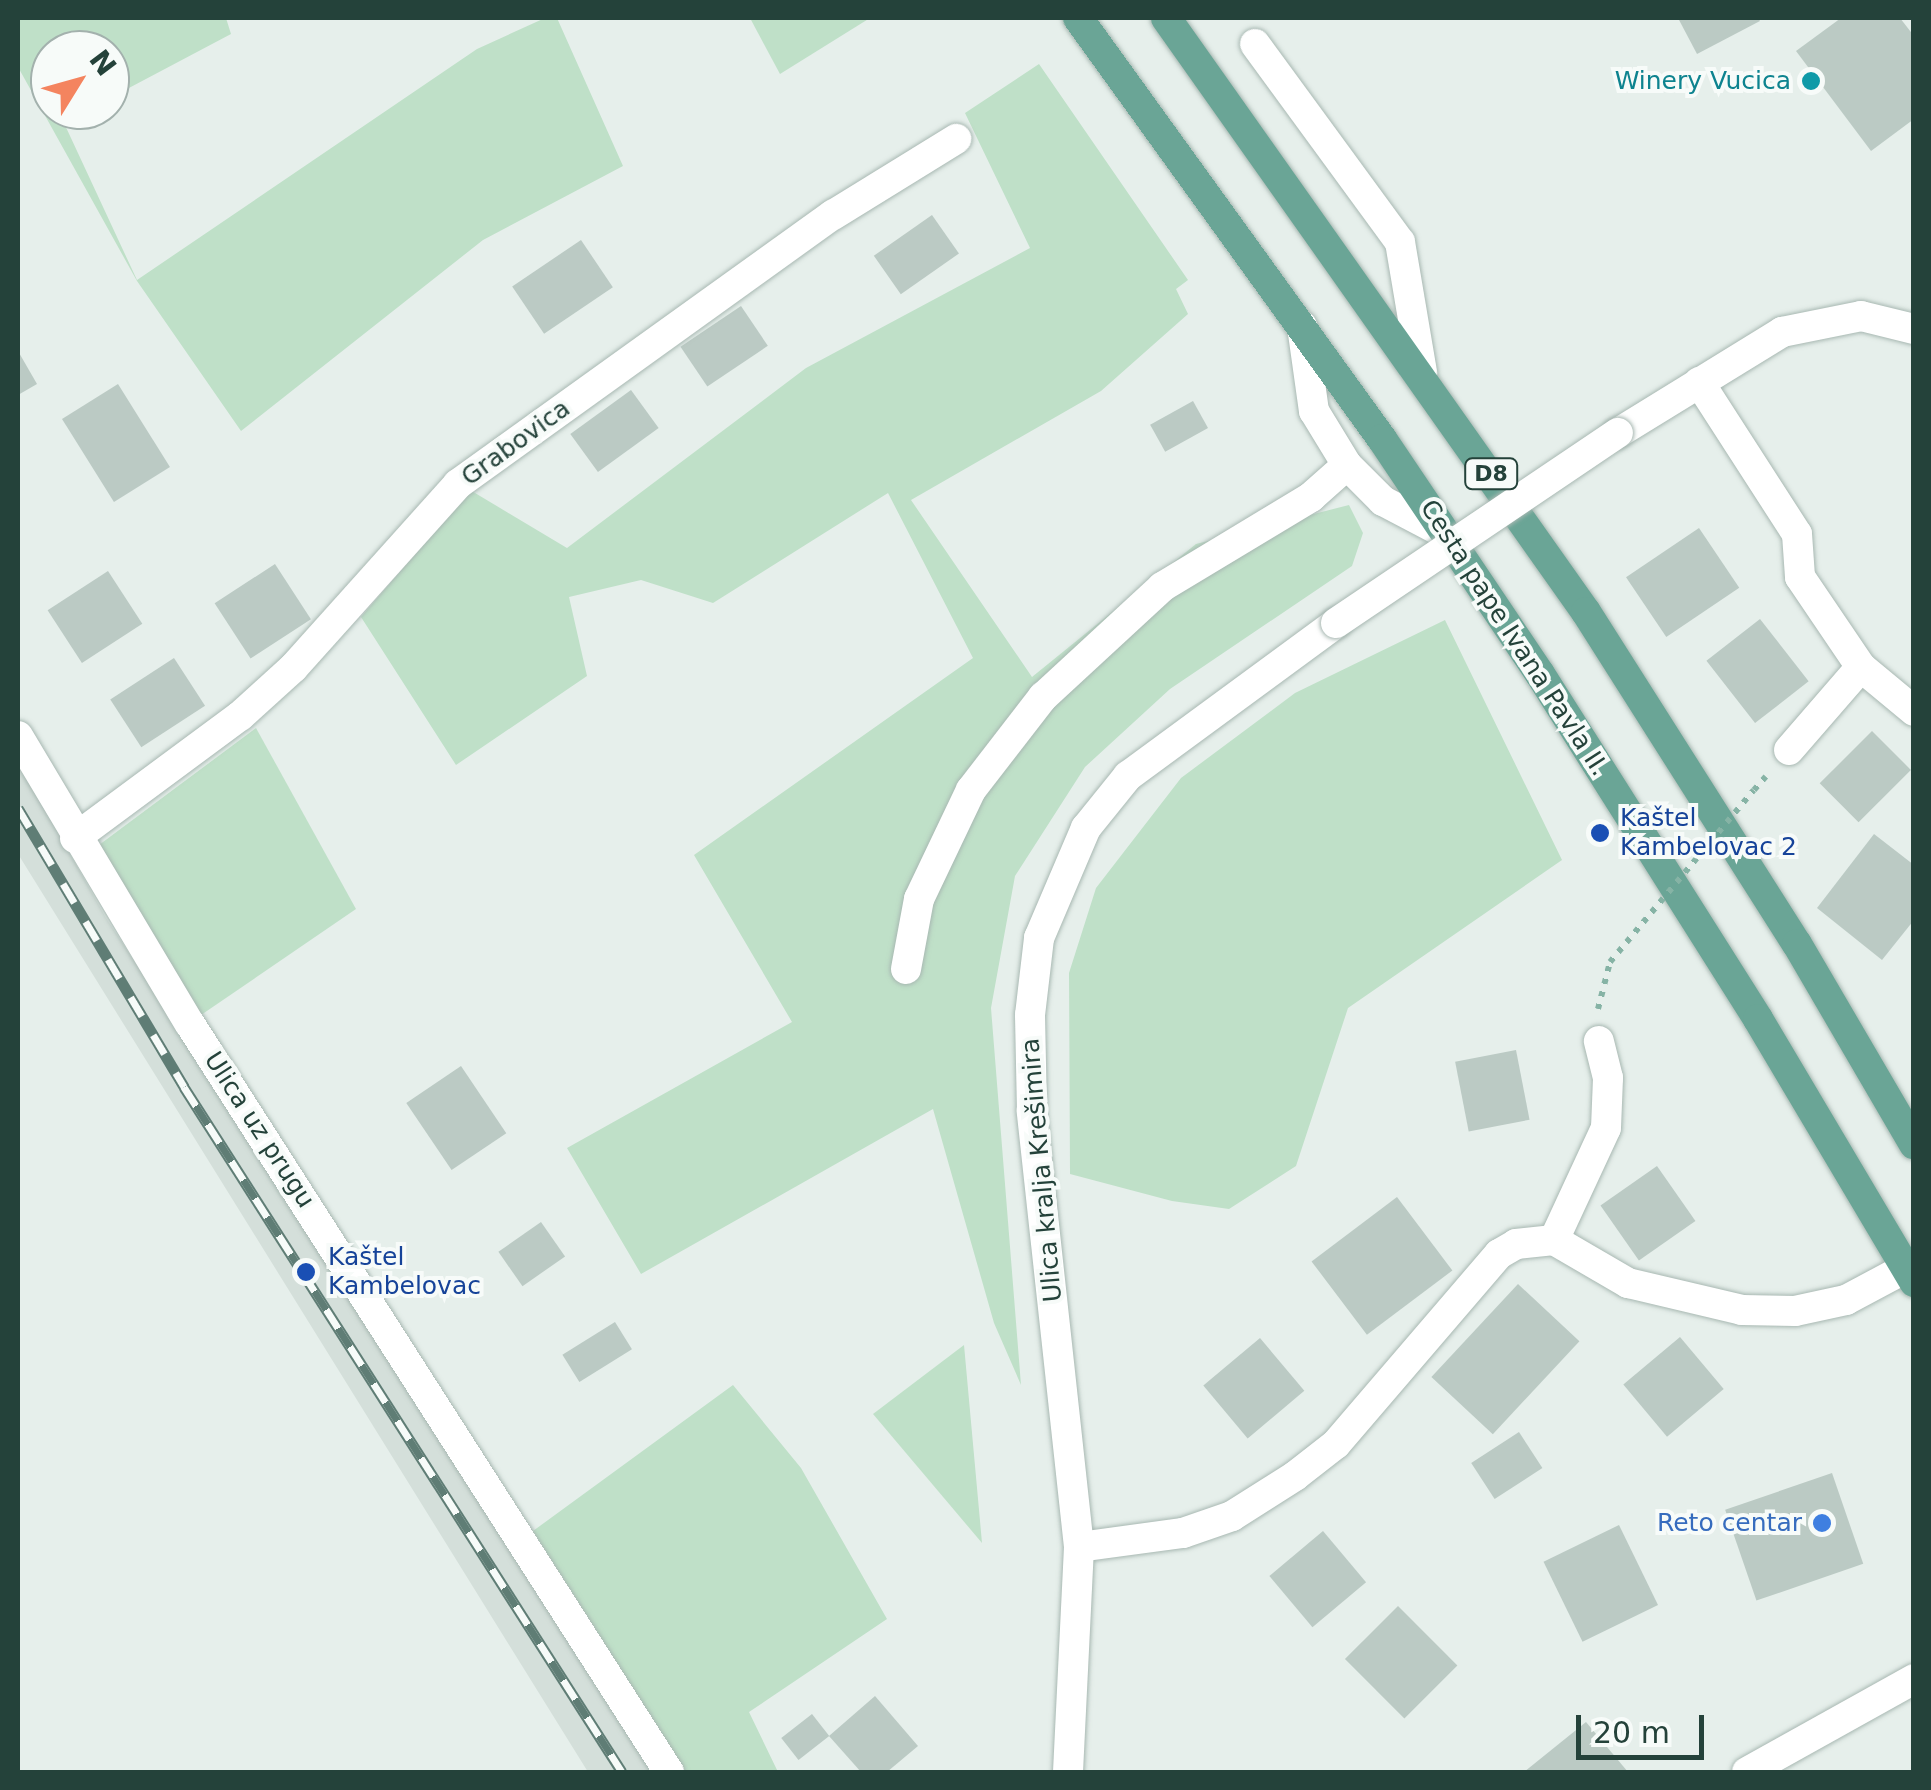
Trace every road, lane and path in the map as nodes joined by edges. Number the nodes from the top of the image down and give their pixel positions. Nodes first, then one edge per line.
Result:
1 (1078, 18) edge
2 (1166, 18) edge
3 (1255, 44) dead end
4 (956, 139) dead end
5 (1302, 326) junction
6 (1914, 329) edge
7 (1422, 372) junction
8 (1698, 382) junction
9 (1347, 465) junction
10 (1446, 534) junction
11 (1861, 667) junction
12 (1914, 712) edge
13 (18, 736) edge
14 (1789, 750) dead end
15 (1754, 790) dead end
16 (74, 838) junction
17 (906, 969) dead end
18 (1599, 1040) joint
19 (1914, 1144) edge
20 (1554, 1240) junction
21 (1910, 1275) edge
22 (1078, 1547) junction
23 (1914, 1679) edge
24 (669, 1772) edge
25 (1068, 1772) edge
26 (1748, 1772) edge

1 - 5 main road, Cesta pape Ivana Pavla II.
2 - 7 main road, D8
3 - 7 street
4 - 16 street, Grabovica
5 - 9 street
5 - 10 main road, Cesta pape Ivana Pavla II.
6 - 8 street, Ulica kralja Krešimira
7 - 19 main road, D8
8 - 11 street
8 - 22 street, Ulica kralja Krešimira, bridge
9 - 10 street
9 - 17 street
10 - 21 main road, Cesta pape Ivana Pavla II.
11 - 12 street
11 - 14 street
13 - 16 street, Ulica uz prugu
15 - 18 path, bridge
16 - 24 street, Ulica uz prugu
18 - 20 street
20 - 21 street
20 - 22 street
22 - 25 street, Ulica kralja Krešimira
23 - 26 street

